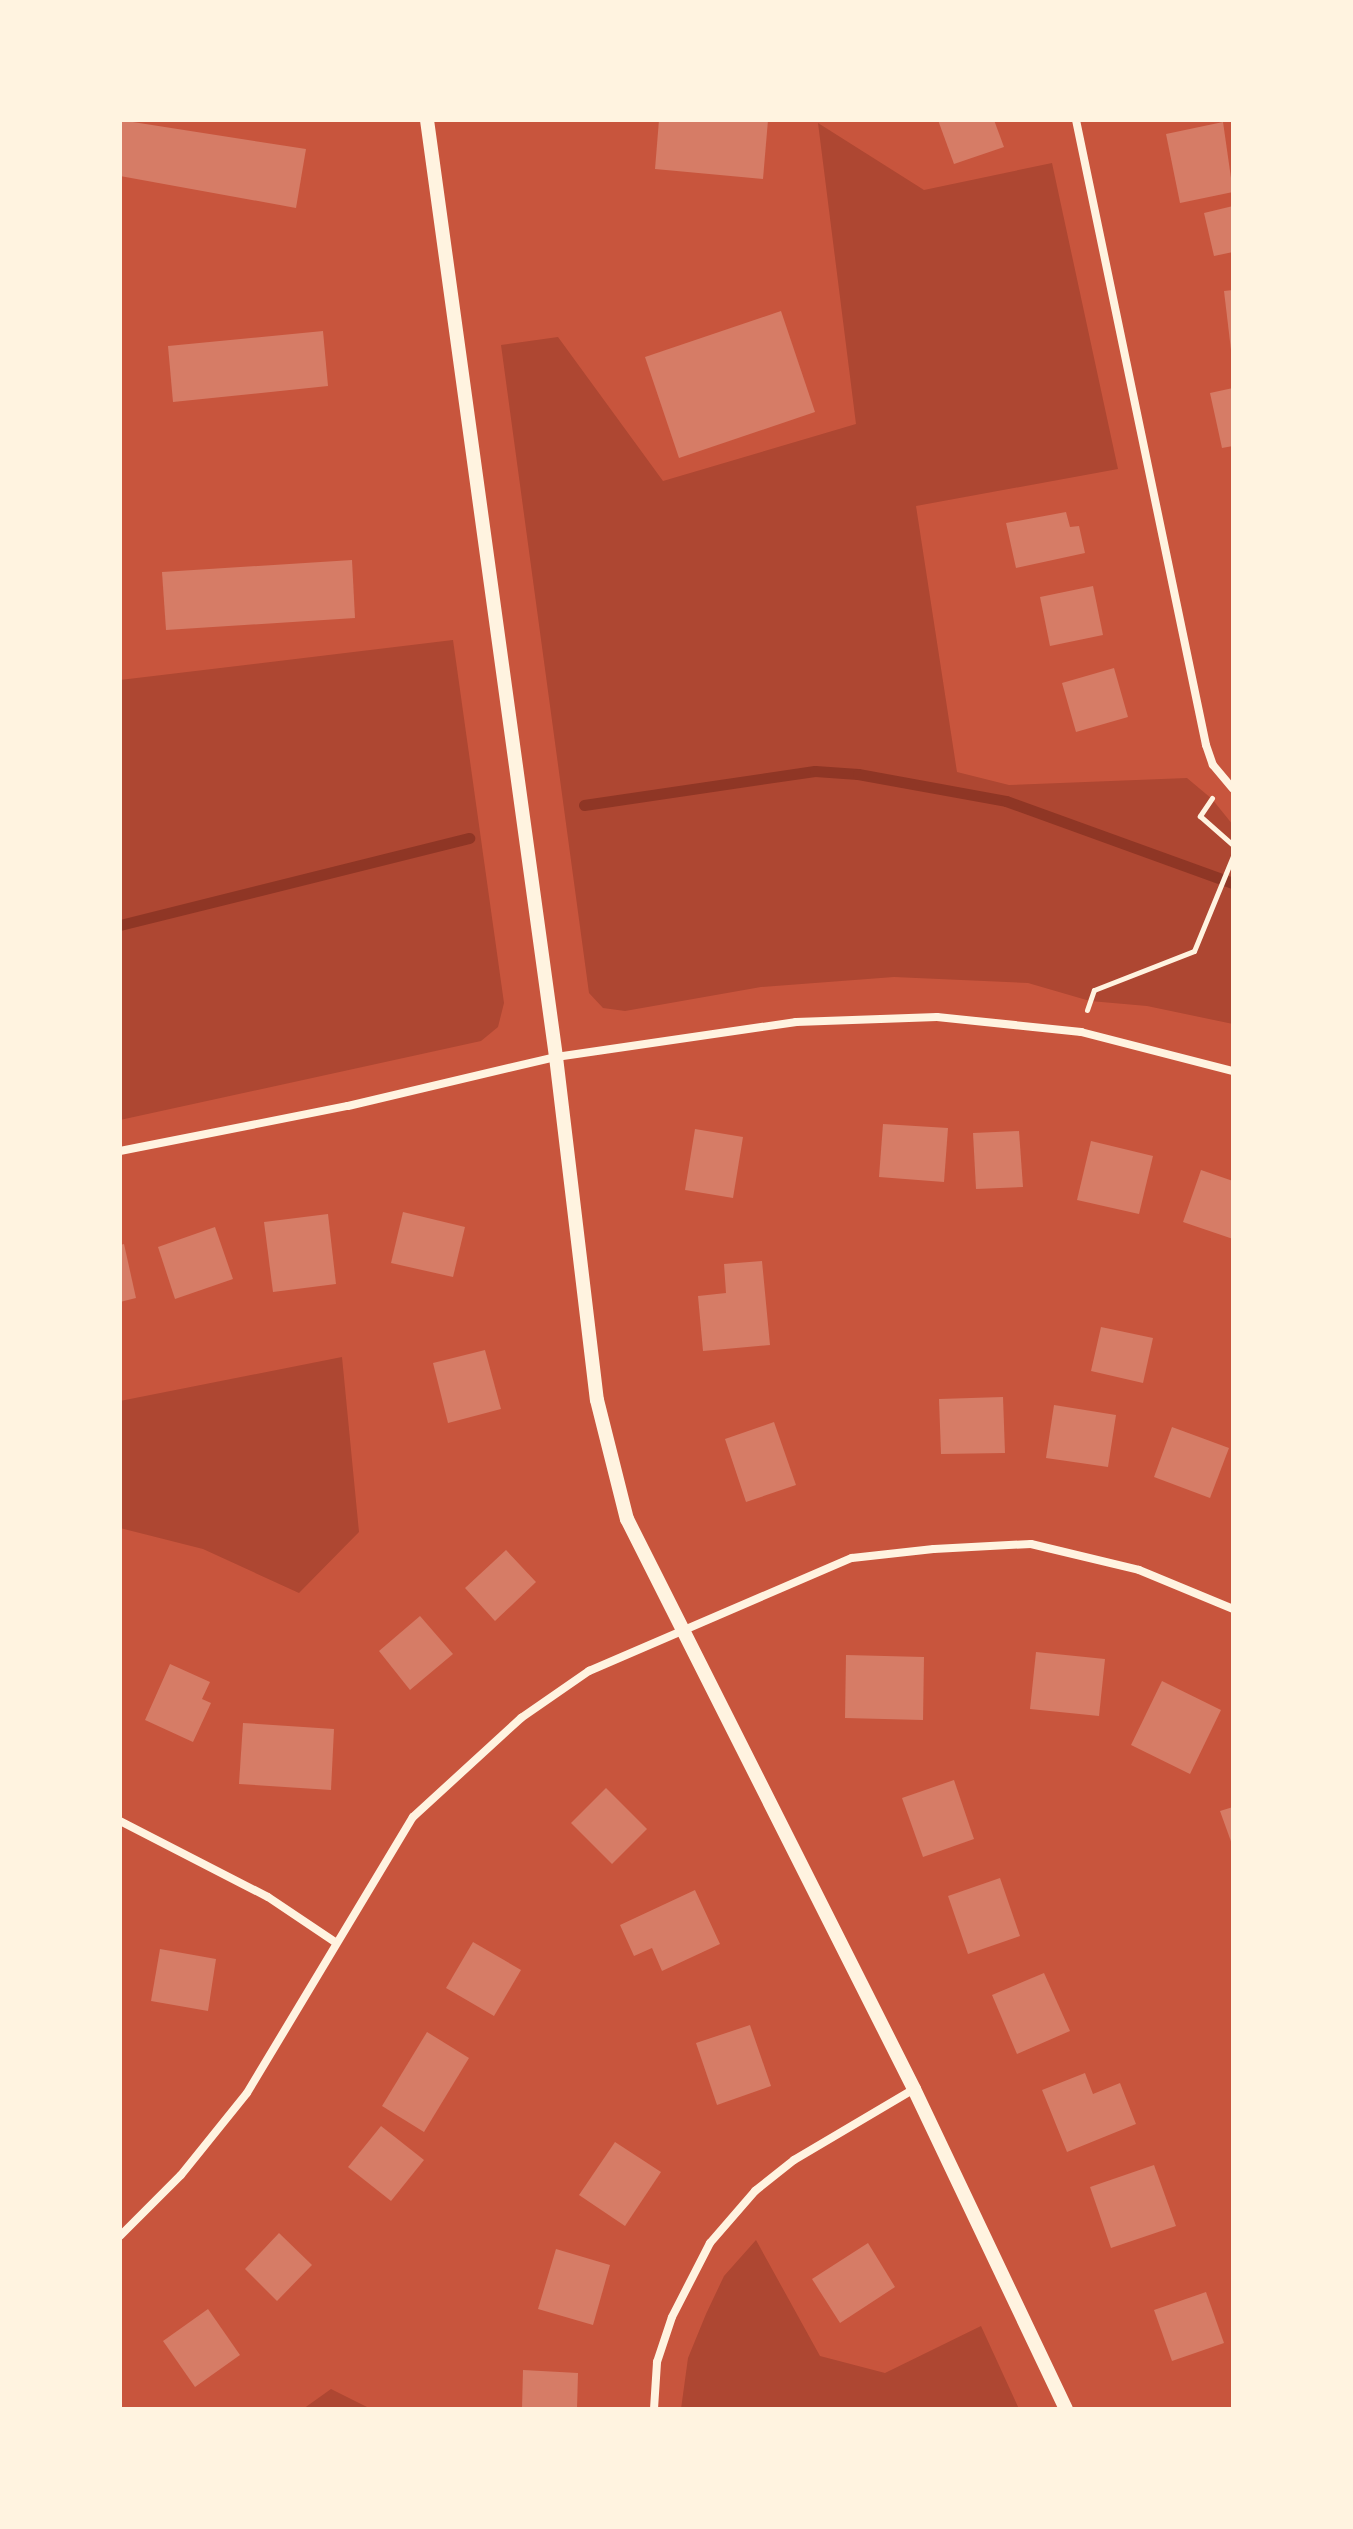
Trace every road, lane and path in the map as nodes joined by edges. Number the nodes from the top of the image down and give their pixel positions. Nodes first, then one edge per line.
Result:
1 (427, 120) edge
2 (1076, 120) edge
3 (1229, 786) edge
4 (1233, 845) edge
5 (1233, 856) edge
6 (1081, 1032) junction
7 (556, 1057) junction
8 (1233, 1071) edge
9 (120, 1151) edge
10 (1233, 1609) edge
11 (682, 1628) junction
12 (120, 1821) edge
13 (335, 1942) junction
14 (914, 2089) junction
15 (120, 2236) edge
16 (654, 2409) edge
17 (1066, 2409) edge

1 - 7 street
2 - 3 street
3 - 4 path
5 - 6 path
6 - 7 street
6 - 8 street
7 - 9 street
7 - 11 street
10 - 11 street
11 - 13 street
11 - 14 street
12 - 13 street
13 - 15 street
14 - 16 street
14 - 17 street

